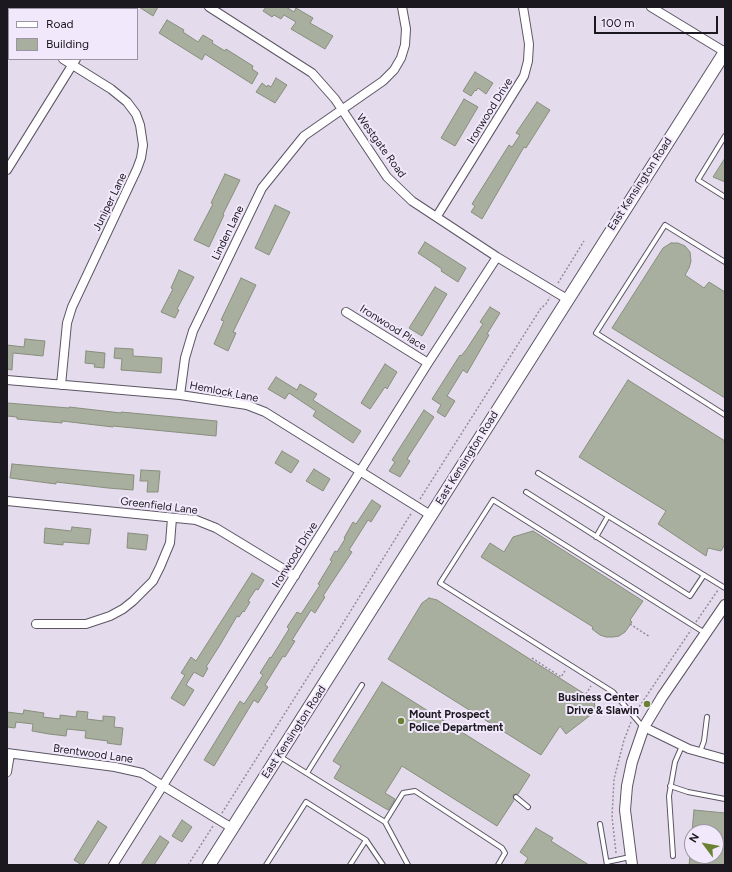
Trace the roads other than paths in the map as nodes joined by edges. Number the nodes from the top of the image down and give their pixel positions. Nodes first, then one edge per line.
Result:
1 (209, 7) edge
2 (402, 7) edge
3 (523, 7) edge
4 (651, 7) edge
5 (725, 52) edge
6 (74, 62) edge
7 (342, 110) junction
8 (725, 136) edge
9 (7, 170) edge
10 (725, 197) edge
11 (437, 216) junction
12 (497, 257) junction
13 (725, 262) edge
14 (567, 299) junction
15 (346, 312) dead end
16 (428, 363) junction
17 (7, 380) edge
18 (61, 385) junction
19 (180, 395) junction
20 (725, 415) edge
21 (361, 471) junction
22 (538, 473) dead end
23 (526, 492) dead end
24 (7, 501) edge
25 (432, 516) junction
26 (608, 516) junction
27 (172, 518) junction
28 (596, 537) junction
29 (704, 575) junction
30 (295, 576) junction
31 (725, 588) edge
32 (725, 605) edge
33 (36, 624) dead end
34 (706, 633) junction
35 (362, 685) dead end
36 (706, 717) dead end
37 (644, 727) junction
38 (682, 746) junction
39 (700, 753) junction
40 (8, 754) edge
41 (279, 756) junction
42 (725, 760) edge
43 (7, 772) edge
44 (307, 773) junction
45 (163, 786) junction
46 (670, 786) junction
47 (516, 797) dead end
48 (725, 799) edge
49 (528, 807) dead end
50 (385, 822) junction
51 (600, 824) dead end
52 (232, 828) junction
53 (366, 840) junction
54 (673, 856) dead end
55 (632, 861) edge
56 (607, 863) edge
57 (113, 865) edge
58 (209, 865) edge
59 (266, 865) edge
60 (350, 865) edge
61 (383, 865) edge
62 (408, 865) edge
63 (498, 865) edge

1 - 7 street, Westgate Road
2 - 7 street, Linden Lane
3 - 11 street, Ironwood Drive
4 - 5 street
5 - 14 main road, East Kensington Road
6 - 9 street
6 - 18 street, Juniper Lane
7 - 11 street, Westgate Road
7 - 19 street, Linden Lane
8 - 10 lane
11 - 12 street, Westgate Road
12 - 14 street, Westgate Road
12 - 16 street, Ironwood Drive
13 - 20 lane
14 - 25 main road, East Kensington Road
15 - 16 street, Ironwood Place
16 - 21 street, Ironwood Drive
17 - 18 street, Hemlock Lane
18 - 19 street, Hemlock Lane
19 - 21 street, Hemlock Lane
21 - 25 street, Hemlock Lane
21 - 30 street, Ironwood Drive
22 - 26 lane
23 - 28 lane
24 - 27 street, Greenfield Lane
25 - 41 main road, East Kensington Road
26 - 28 lane
26 - 29 lane
27 - 30 street, Greenfield Lane
27 - 33 street
28 - 29 lane
29 - 31 lane
30 - 45 street, Ironwood Drive
32 - 34 street
34 - 37 street
34 - 37 lane
35 - 44 lane
36 - 39 lane
37 - 38 street
37 - 55 street
38 - 39 street
38 - 46 lane
39 - 42 street
40 - 43 street
40 - 45 street, Brentwood Lane
41 - 44 lane
41 - 52 main road, East Kensington Road
44 - 50 lane
45 - 52 street, Brentwood Lane
45 - 57 street, Ironwood Drive
46 - 48 lane
46 - 54 lane
47 - 49 lane
50 - 62 lane
50 - 63 lane
51 - 56 lane
52 - 58 main road, East Kensington Road
53 - 59 lane
53 - 60 lane
53 - 61 lane
55 - 56 lane

